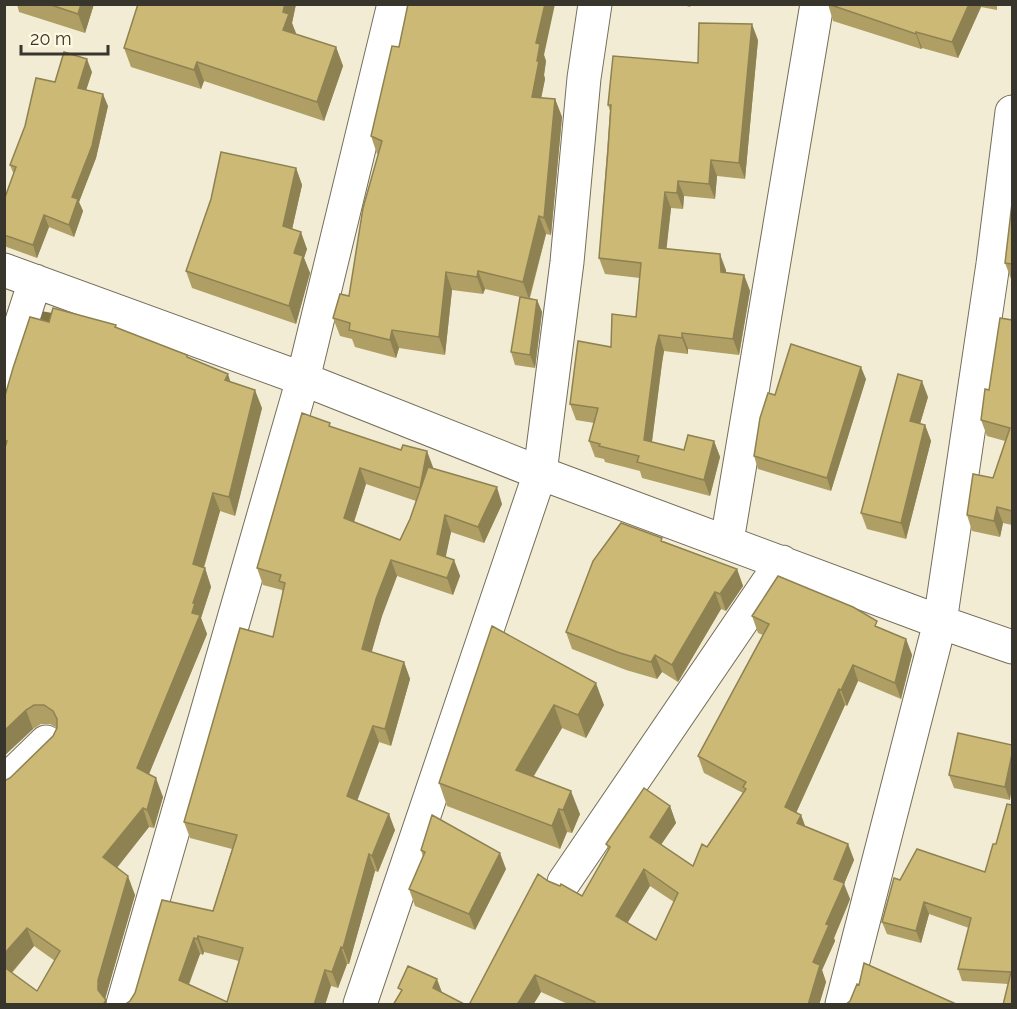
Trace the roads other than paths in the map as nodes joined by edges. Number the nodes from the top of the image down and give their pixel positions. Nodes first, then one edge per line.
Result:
1 (394, 4) edge
2 (594, 4) edge
3 (817, 4) edge
4 (1012, 112) edge
5 (4, 270) edge
6 (35, 281) junction
7 (4, 377) edge
8 (303, 379) junction
9 (540, 473) junction
10 (727, 541) junction
11 (782, 562) junction
12 (940, 622) junction
13 (1012, 647) edge
14 (46, 742) edge
15 (4, 783) edge
16 (564, 882) dead end
17 (123, 1005) edge
18 (360, 1005) edge
19 (842, 1005) edge

1 - 8 street
2 - 9 street
3 - 10 street
4 - 12 street
5 - 6 street
6 - 7 street
6 - 8 street
8 - 9 street
8 - 17 street
9 - 10 street
9 - 18 street
10 - 11 street
11 - 12 street
11 - 16 street
12 - 13 street
12 - 19 street
14 - 15 street

